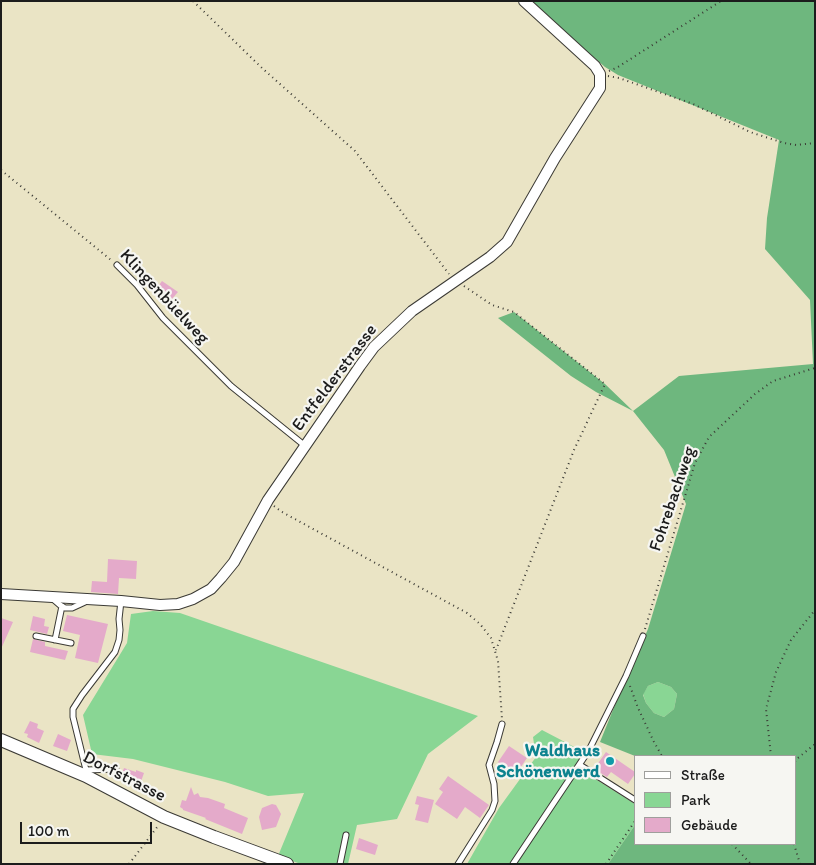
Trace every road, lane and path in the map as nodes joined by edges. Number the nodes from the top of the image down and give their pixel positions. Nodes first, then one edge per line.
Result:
1 (193, 1) edge
2 (524, 1) edge
3 (721, 1) edge
4 (600, 74) junction
5 (815, 143) edge
6 (1, 170) edge
7 (117, 265) joint
8 (455, 281) junction
9 (472, 291) dead end
10 (815, 368) edge
11 (304, 445) junction
12 (282, 512) dead end
13 (1, 594) edge
14 (51, 597) junction
15 (90, 599) junction
16 (122, 601) junction
17 (62, 606) junction
18 (815, 610) edge
19 (36, 636) dead end
20 (643, 636) joint
21 (55, 640) junction
22 (72, 643) dead end
23 (496, 650) junction
24 (626, 676) junction
25 (502, 724) joint
26 (1, 740) edge
27 (815, 744) edge
28 (662, 755) edge
29 (771, 755) edge
30 (796, 761) edge
31 (580, 765) junction
32 (116, 769) dead end
33 (86, 773) junction
34 (634, 799) edge
35 (164, 816) junction
36 (634, 822) edge
37 (346, 835) dead end
38 (733, 845) edge
39 (794, 845) edge
40 (129, 864) edge
41 (287, 864) edge
42 (340, 864) edge
43 (458, 864) edge
44 (513, 864) edge
45 (606, 864) edge
46 (751, 864) edge
47 (800, 864) edge

1 - 8 path
2 - 4 street
3 - 4 path
4 - 5 path
4 - 8 street, Entfelderstrasse
6 - 7 path, Klingenbüelweg
7 - 11 lane, Klingenbüelweg
8 - 11 street, Entfelderstrasse
9 - 23 path
10 - 20 path, Fohrebachweg
11 - 16 street, Entfelderstrasse
12 - 23 path
13 - 14 street, Entfelderstrasse
14 - 15 street, Entfelderstrasse
14 - 17 lane
15 - 16 street, Entfelderstrasse
15 - 17 lane
16 - 33 lane
17 - 21 lane
18 - 29 path
19 - 21 lane
20 - 24 lane
21 - 22 lane
23 - 25 path
24 - 28 path
24 - 31 lane
25 - 43 lane
26 - 33 street, Dorfstrasse
27 - 30 path
31 - 34 lane
31 - 44 lane
32 - 33 lane
33 - 35 street, Dorfstrasse
35 - 40 path
35 - 41 street, Dorfstrasse
36 - 45 path
37 - 42 lane
38 - 46 path
39 - 47 path

